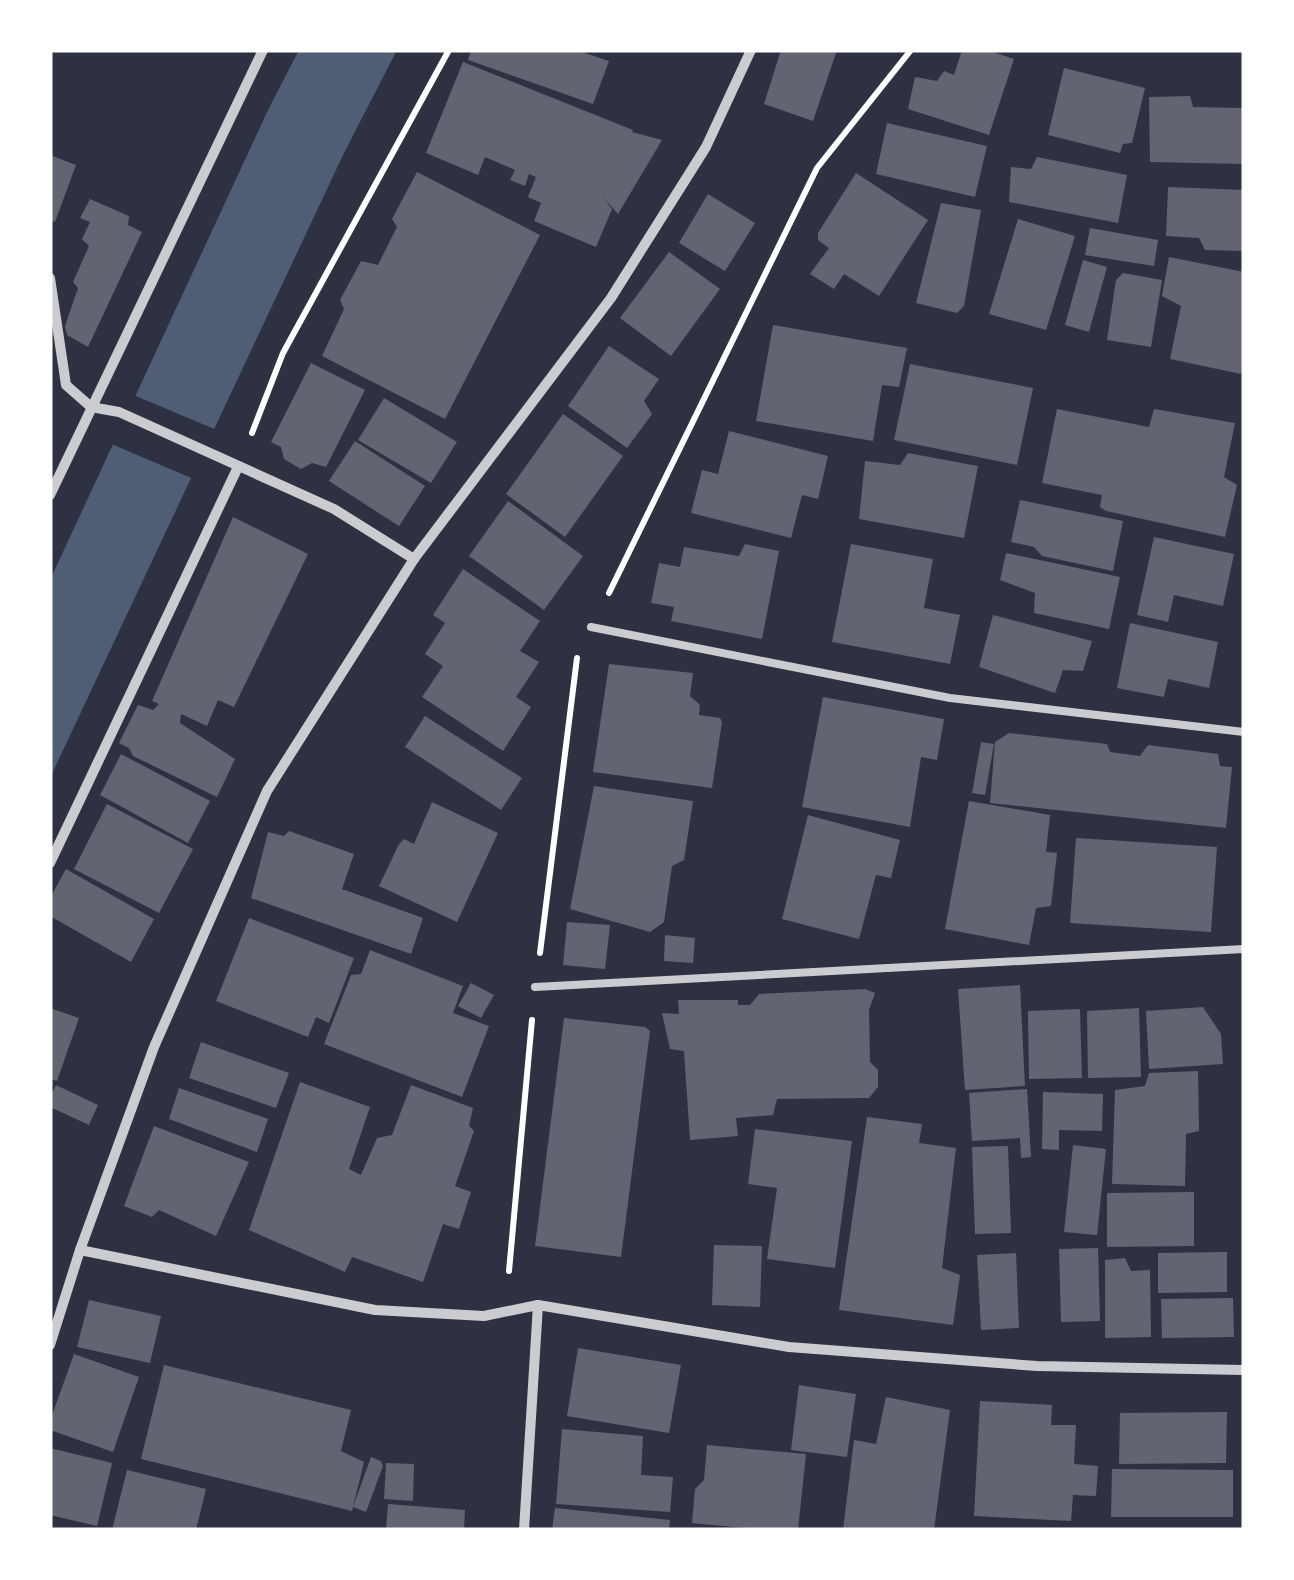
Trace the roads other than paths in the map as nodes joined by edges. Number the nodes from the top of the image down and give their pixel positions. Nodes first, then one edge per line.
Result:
1 (263, 50) edge
2 (750, 50) edge
3 (50, 278) edge
4 (91, 407) junction
5 (233, 465) junction
6 (50, 495) edge
7 (414, 559) junction
8 (591, 627) dead end
9 (1244, 732) edge
10 (50, 863) edge
11 (1244, 949) edge
12 (535, 987) dead end
13 (80, 1250) junction
14 (538, 1306) junction
15 (50, 1345) edge
16 (1244, 1370) edge
17 (524, 1530) edge

1 - 4 street
2 - 7 street
3 - 4 street
4 - 5 street
4 - 6 street
5 - 7 street
5 - 10 street
7 - 13 street
8 - 9 lane
11 - 12 lane
13 - 14 street
13 - 15 street
14 - 16 street
14 - 17 street

